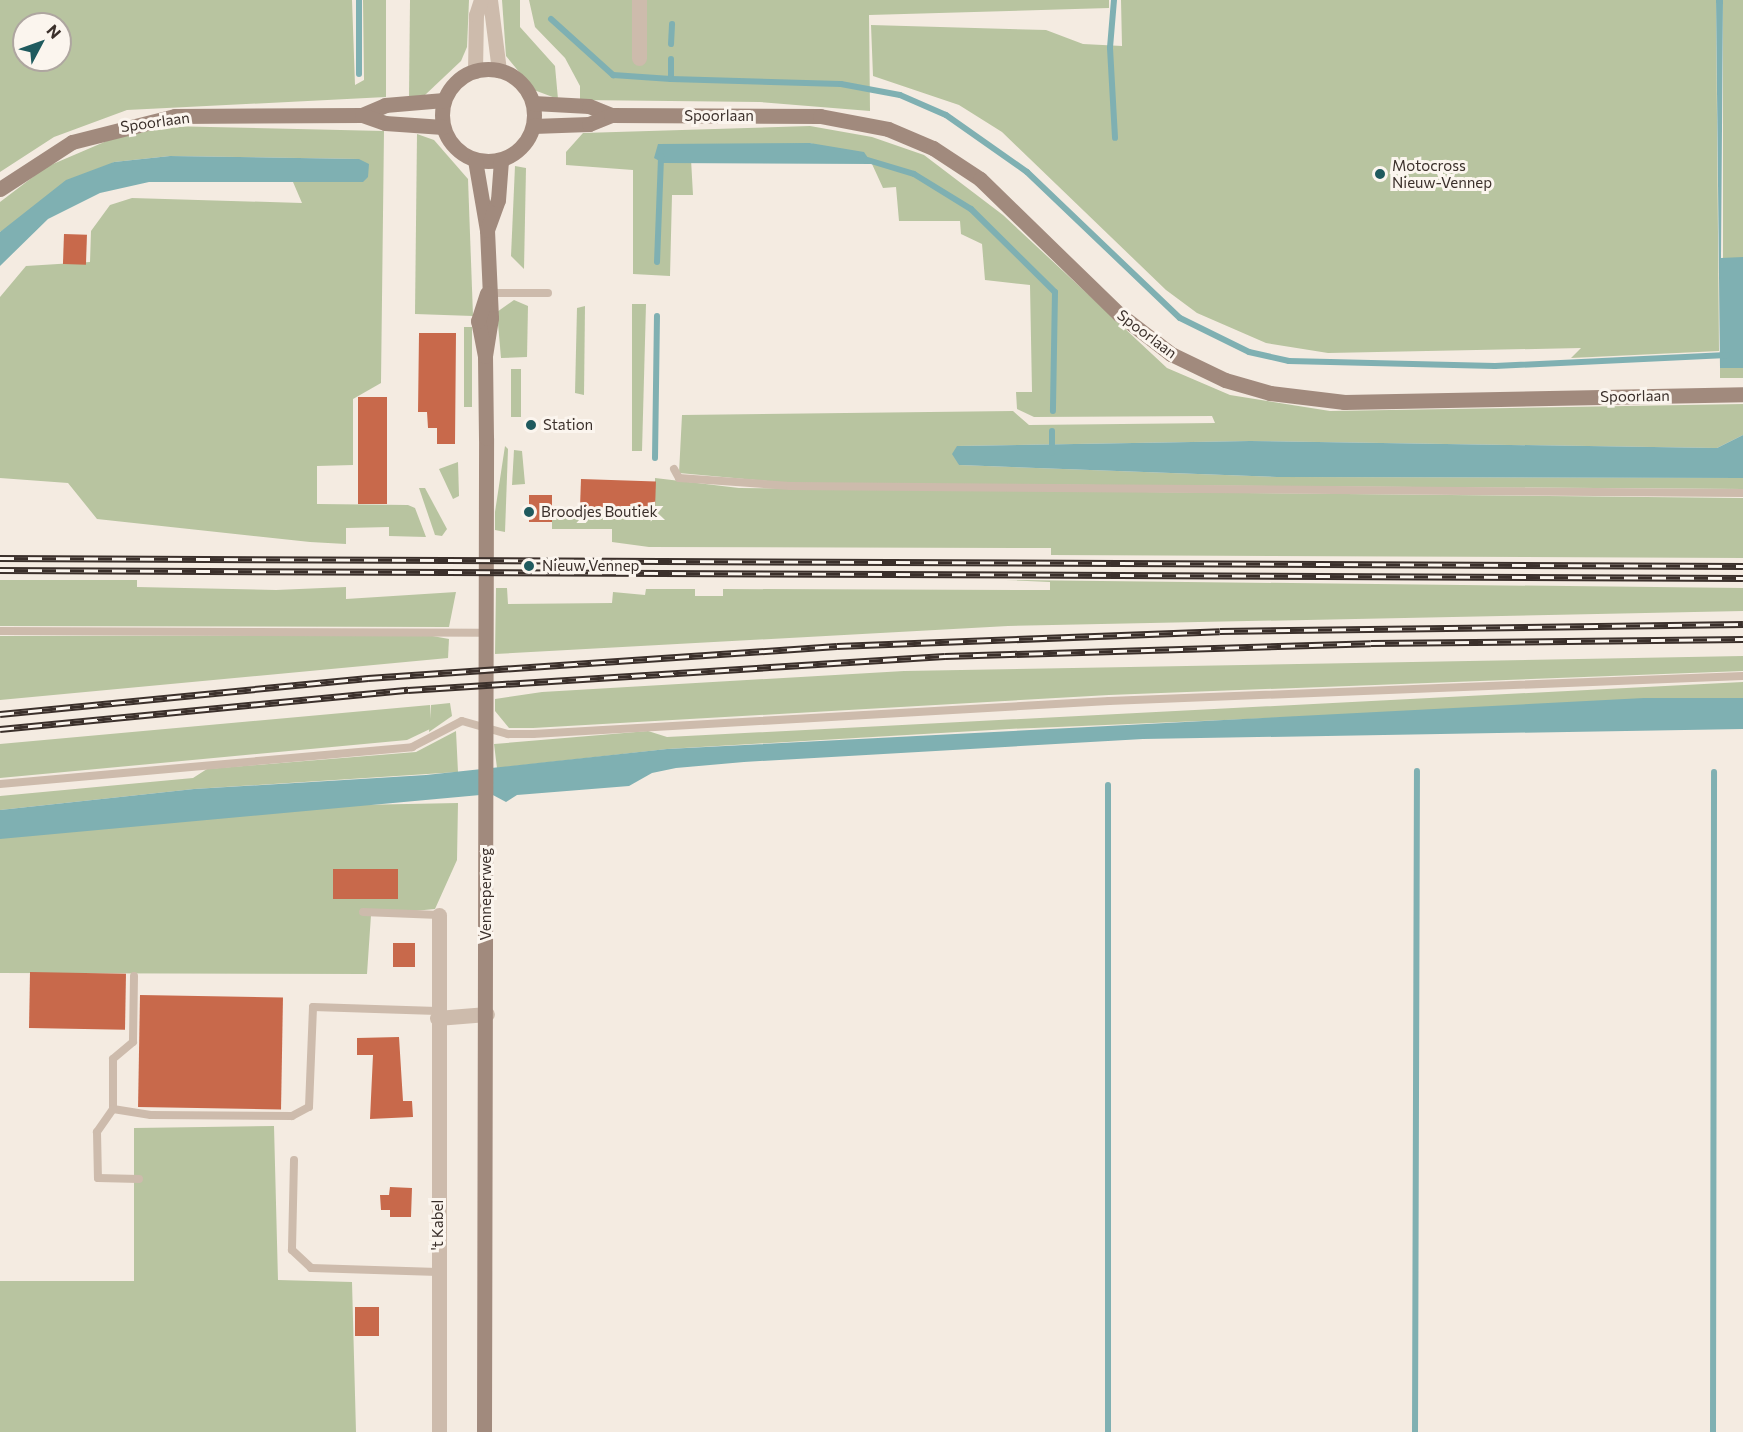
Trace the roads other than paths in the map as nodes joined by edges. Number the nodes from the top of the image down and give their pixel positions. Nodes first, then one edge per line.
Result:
1 (482, 0) edge
2 (490, 0) edge
3 (639, 0) edge
4 (639, 58) dead end
5 (499, 70) junction
6 (475, 71) junction
7 (444, 100) junction
8 (533, 103) junction
9 (362, 115) junction
10 (611, 116) junction
11 (533, 126) junction
12 (443, 127) junction
13 (475, 160) junction
14 (501, 160) junction
15 (0, 189) edge
16 (487, 230) junction
17 (486, 292) junction
18 (548, 292) dead end
19 (1743, 394) edge
20 (674, 469) dead end
21 (1743, 493) edge
22 (0, 631) edge
23 (486, 633) junction
24 (1743, 676) edge
25 (486, 736) junction
26 (0, 784) edge
27 (363, 912) dead end
28 (440, 915) joint
29 (134, 976) dead end
30 (487, 1014) junction
31 (437, 1015) junction
32 (113, 1109) junction
33 (294, 1160) dead end
34 (139, 1179) dead end
35 (438, 1272) junction
36 (439, 1432) edge
37 (484, 1432) edge

1 - 6 street
2 - 5 street
3 - 4 street
5 - 6 main road
5 - 8 main road
6 - 7 main road
7 - 9 main road, Spoorlaan
7 - 12 main road
8 - 10 main road, Spoorlaan
8 - 11 main road
9 - 12 main road, Spoorlaan
9 - 15 main road, Spoorlaan
10 - 11 main road, Spoorlaan
10 - 19 main road, Spoorlaan
11 - 14 main road
12 - 13 main road
13 - 14 main road
13 - 16 main road, Venneperweg
14 - 16 main road, Venneperweg
16 - 17 main road, Venneperweg
17 - 18 lane
17 - 23 main road, Venneperweg
20 - 21 lane
22 - 23 lane
23 - 25 main road, Venneperweg
24 - 25 lane
25 - 26 lane
25 - 30 main road, Venneperweg
27 - 28 lane
28 - 31 street, 't Kabel
29 - 32 lane
30 - 31 street
30 - 37 main road, Venneperweg
31 - 32 lane
31 - 35 street, 't Kabel
32 - 34 lane
33 - 35 lane
35 - 36 street, 't Kabel

